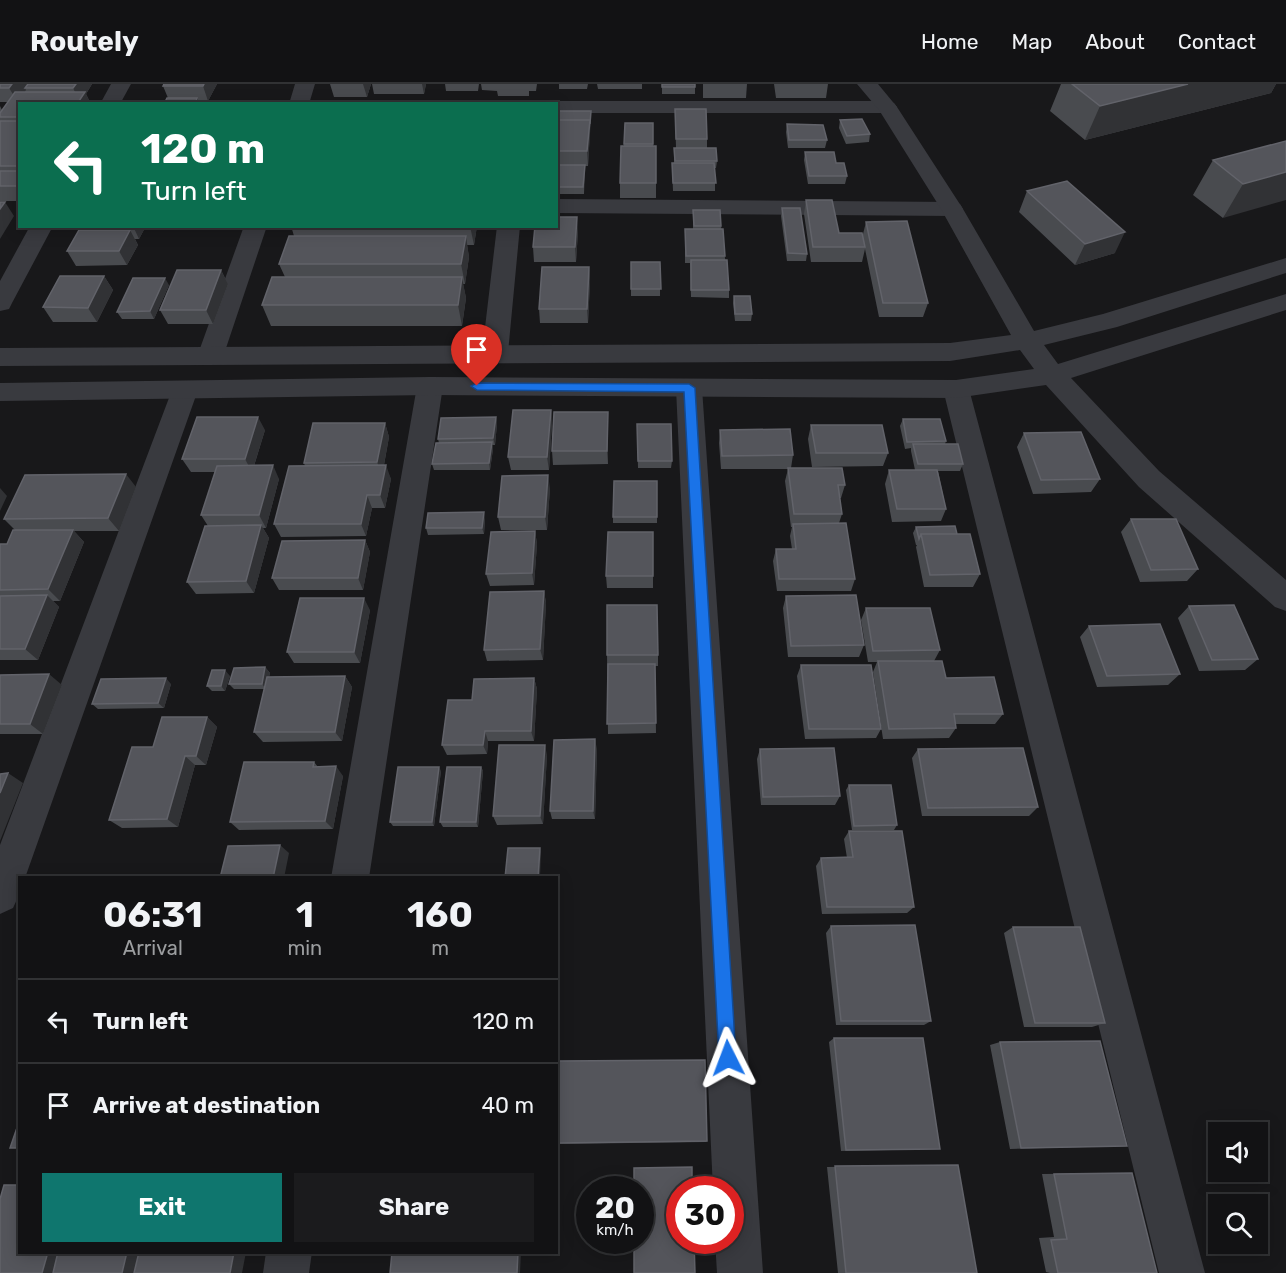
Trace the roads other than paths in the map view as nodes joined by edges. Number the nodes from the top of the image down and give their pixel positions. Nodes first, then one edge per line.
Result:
1 (121, 84) edge
2 (305, 84) edge
3 (867, 84) edge
4 (111, 102) edge
5 (300, 102) edge
6 (887, 106) junction
7 (558, 107) edge
8 (558, 206) edge
9 (952, 209) junction
10 (41, 228) edge
11 (255, 228) edge
12 (509, 228) edge
13 (1286, 265) edge
14 (1286, 302) edge
15 (0, 303) edge
16 (1027, 341) junction
17 (495, 353) junction
18 (211, 354) junction
19 (0, 357) edge
20 (1052, 375) junction
21 (430, 386) junction
22 (689, 388) junction
23 (956, 388) junction
24 (184, 390) junction
25 (0, 392) edge
26 (1286, 597) edge
27 (350, 876) edge
28 (0, 895) edge
29 (289, 1254) edge
30 (286, 1273) edge
31 (740, 1273) edge
32 (1182, 1273) edge

1 - 4 street
2 - 5 street
3 - 6 street
6 - 7 street
6 - 9 street
8 - 9 street
9 - 16 street
10 - 15 street
11 - 18 street
12 - 17 street
13 - 16 street
14 - 20 street
16 - 17 street
16 - 20 street
17 - 18 street
18 - 19 street
20 - 23 street
20 - 26 street
21 - 22 street
21 - 24 street
21 - 27 street
22 - 23 street
22 - 31 street
23 - 32 street
24 - 25 street
24 - 28 street
29 - 30 street

